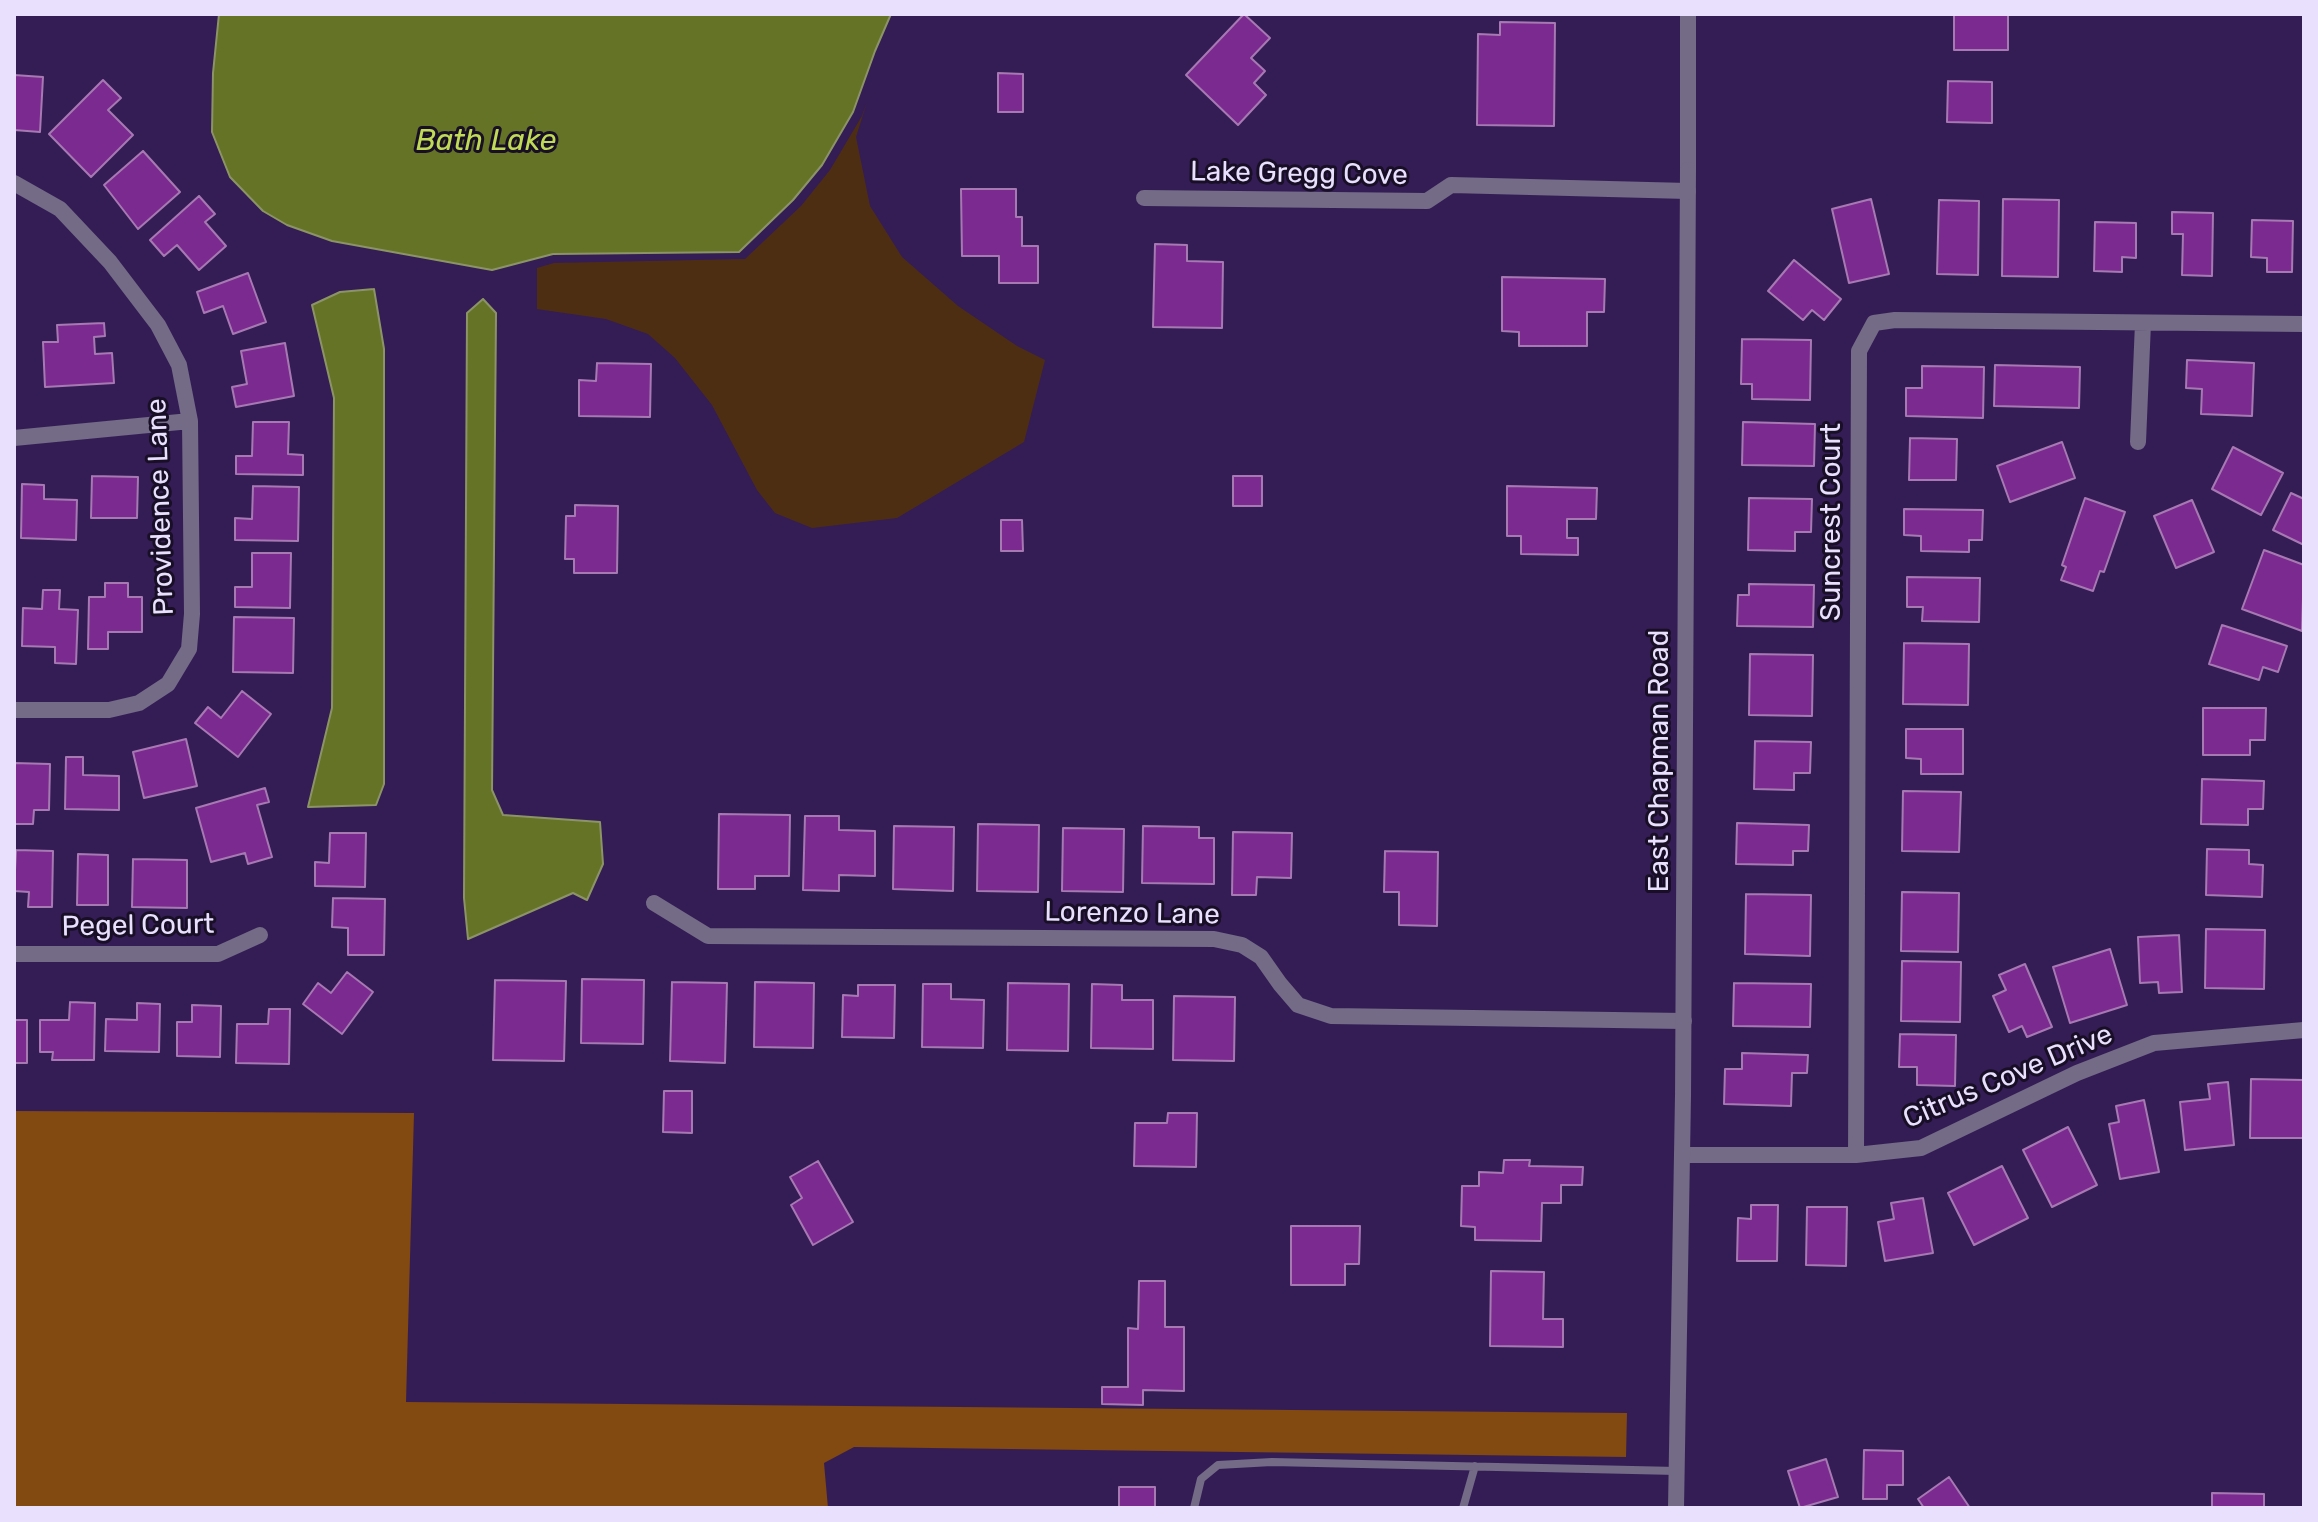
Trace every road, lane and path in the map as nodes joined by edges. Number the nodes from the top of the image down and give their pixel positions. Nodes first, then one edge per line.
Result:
1 (1688, 14) edge
2 (14, 183) edge
3 (1688, 191) junction
4 (1144, 198) dead end
5 (2143, 323) junction
6 (2304, 324) edge
7 (190, 421) junction
8 (14, 438) edge
9 (2138, 442) dead end
10 (14, 710) edge
11 (654, 903) dead end
12 (260, 935) dead end
13 (14, 954) edge
14 (1684, 1021) junction
15 (2304, 1030) edge
16 (1682, 1155) junction
17 (1856, 1155) junction
18 (1475, 1466) junction
19 (1677, 1471) junction
20 (1194, 1508) edge
21 (1463, 1508) edge
22 (1676, 1508) edge

1 - 3 street, East Chapman Road
2 - 7 street, Providence Lane
3 - 4 street, Lake Gregg Cove
3 - 14 street, East Chapman Road
5 - 6 street, Suncrest Court
5 - 9 street
5 - 17 street, Suncrest Court
7 - 8 street
7 - 10 street, Providence Lane
11 - 14 street, Lorenzo Lane
12 - 13 street, Pegel Court
14 - 16 street, East Chapman Road
15 - 17 street, Citrus Cove Drive
16 - 17 street, Citrus Cove Drive
16 - 19 street, East Chapman Road
18 - 19 lane
18 - 20 lane
18 - 21 lane
19 - 22 street, East Chapman Road

